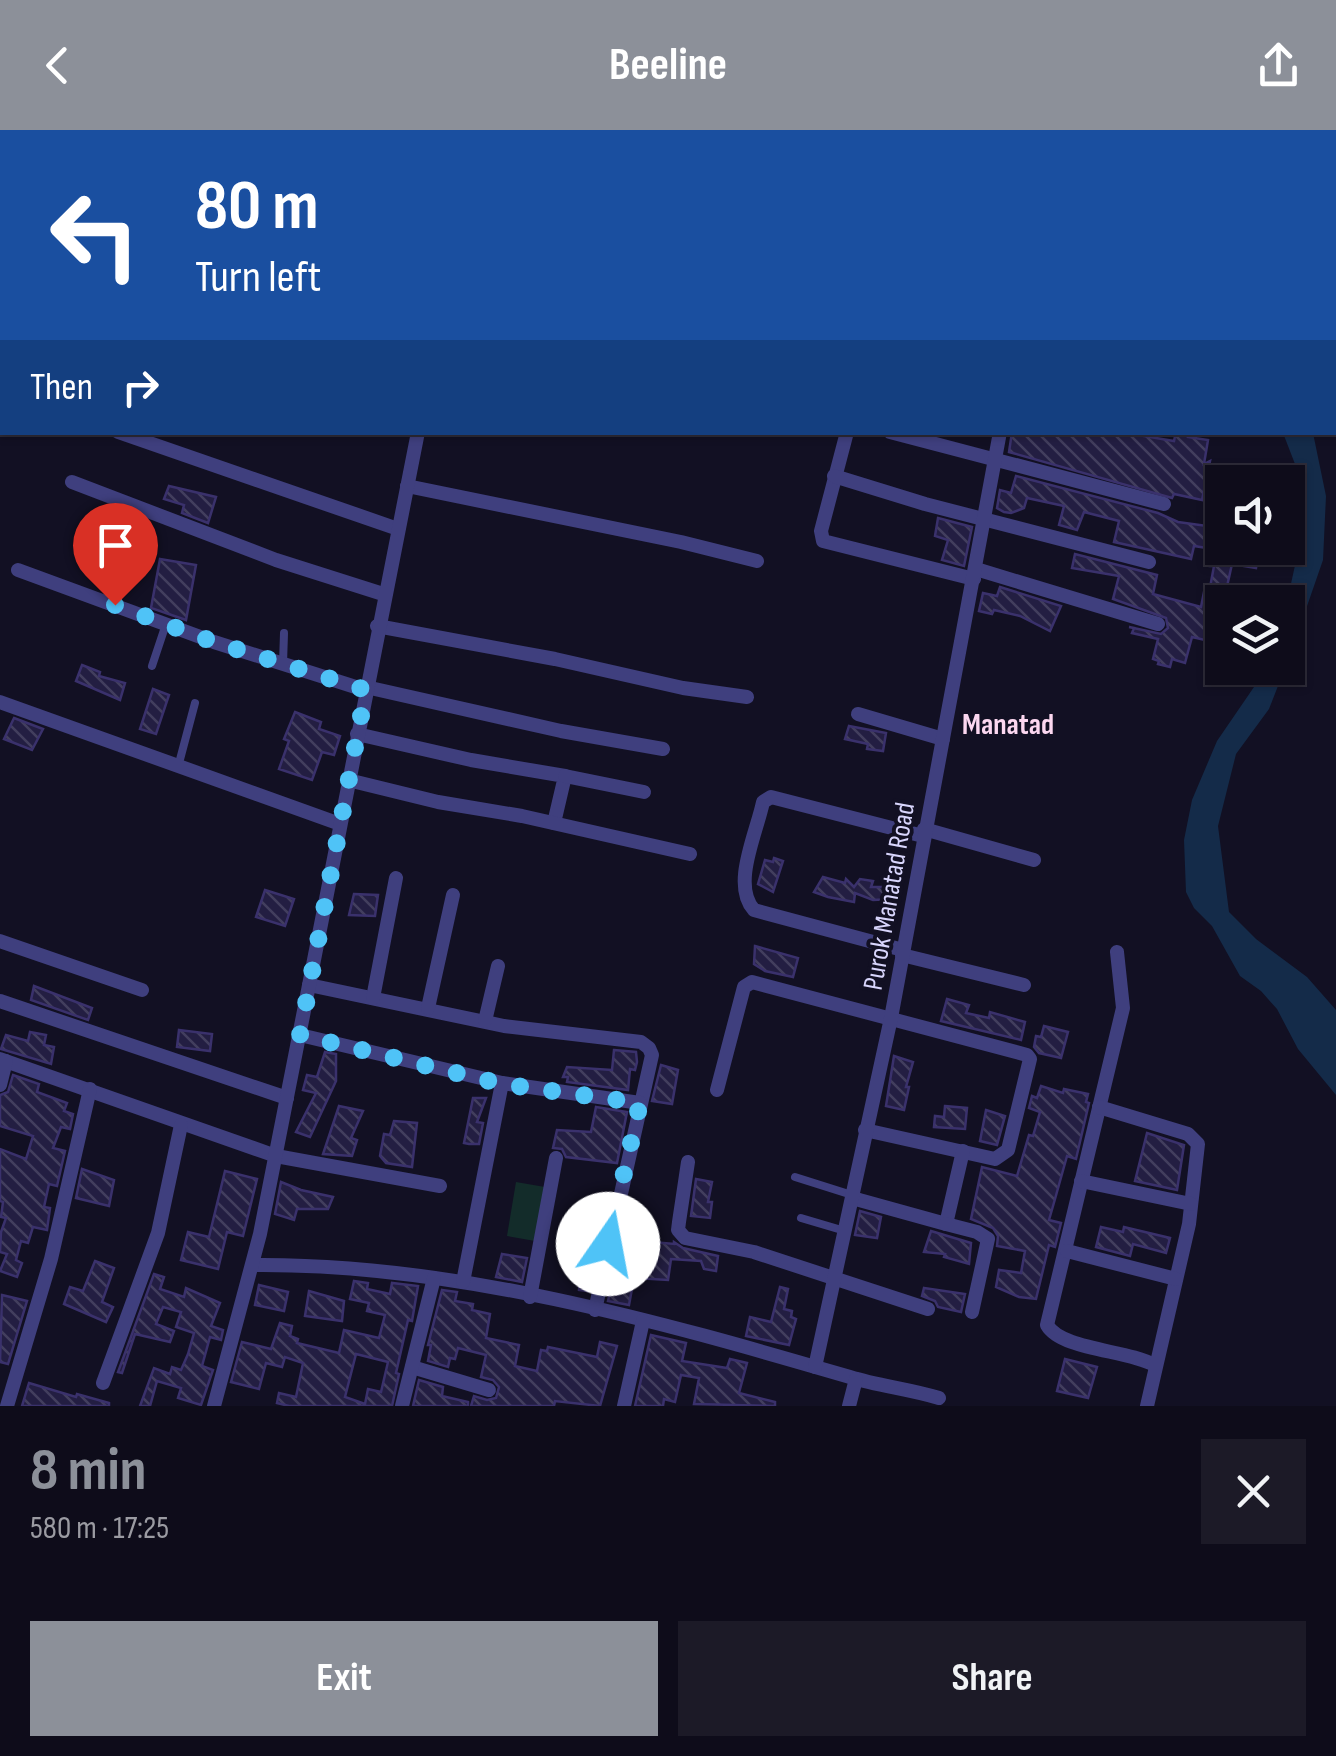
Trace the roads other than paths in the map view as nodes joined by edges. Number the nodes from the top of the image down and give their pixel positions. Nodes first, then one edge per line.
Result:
1 (127, 435) edge
2 (417, 435) edge
3 (846, 435) edge
4 (902, 435) edge
5 (1000, 435) edge
6 (996, 458) junction
7 (834, 476) junction
8 (72, 482) dead end
9 (406, 486) junction
10 (1164, 504) dead end
11 (987, 518) junction
12 (398, 529) junction
13 (757, 561) dead end
14 (1149, 562) dead end
15 (18, 570) dead end
16 (975, 574) junction
17 (383, 594) junction
18 (166, 624) junction
19 (1158, 624) dead end
20 (377, 626) junction
21 (284, 633) dead end
22 (284, 664) junction
23 (152, 666) dead end
24 (366, 688) junction
25 (747, 697) dead end
26 (0, 702) edge
27 (195, 704) dead end
28 (858, 714) dead end
29 (357, 734) junction
30 (943, 739) junction
31 (663, 749) dead end
32 (178, 767) junction
33 (564, 776) junction
34 (348, 780) junction
35 (644, 792) dead end
36 (554, 823) junction
37 (340, 824) junction
38 (923, 832) junction
39 (690, 854) dead end
40 (1034, 860) dead end
41 (396, 878) dead end
42 (453, 895) dead end
43 (0, 940) edge
44 (902, 952) junction
45 (1118, 952) dead end
46 (498, 966) dead end
47 (309, 985) junction
48 (1024, 986) dead end
49 (142, 990) dead end
50 (373, 998) junction
51 (0, 1001) edge
52 (428, 1008) junction
53 (891, 1018) junction
54 (485, 1022) junction
55 (300, 1035) junction
56 (3, 1060) edge
57 (502, 1084) junction
58 (0, 1085) edge
59 (90, 1089) junction
60 (716, 1090) dead end
61 (287, 1098) junction
62 (640, 1103) junction
63 (1099, 1107) junction
64 (181, 1125) junction
65 (866, 1130) junction
66 (963, 1152) junction
67 (276, 1156) junction
68 (556, 1158) dead end
69 (688, 1162) dead end
70 (795, 1177) dead end
71 (1081, 1182) junction
72 (440, 1186) dead end
73 (852, 1196) junction
74 (1191, 1204) junction
75 (802, 1218) dead end
76 (946, 1224) junction
77 (845, 1231) junction
78 (1067, 1251) junction
79 (253, 1264) junction
80 (434, 1278) junction
81 (835, 1278) junction
82 (1176, 1279) junction
83 (462, 1282) junction
84 (530, 1297) junction
85 (928, 1309) dead end
86 (595, 1310) junction
87 (972, 1312) dead end
88 (643, 1321) junction
89 (1154, 1366) junction
90 (412, 1367) junction
91 (815, 1367) junction
92 (856, 1379) junction
93 (103, 1383) dead end
94 (489, 1390) dead end
95 (938, 1398) dead end
96 (7, 1406) edge
97 (214, 1406) edge
98 (402, 1406) edge
99 (624, 1406) edge
100 (849, 1406) edge
101 (1147, 1406) edge

1 - 12 street
2 - 9 street
3 - 7 street
4 - 6 street
5 - 6 street, Purok Manatad Road
6 - 10 street
6 - 11 street, Purok Manatad Road
7 - 11 street
7 - 16 street
8 - 17 street
9 - 12 street
9 - 13 street
11 - 14 street
11 - 16 street, Purok Manatad Road
12 - 17 street
15 - 18 street
16 - 19 street
16 - 30 street, Purok Manatad Road
17 - 20 street
18 - 22 street
18 - 23 lane
20 - 24 street
20 - 25 street
21 - 22 lane
22 - 24 street
24 - 29 street
24 - 31 street
26 - 32 street
27 - 32 lane
28 - 30 street
29 - 33 street
29 - 34 street
30 - 38 street, Purok Manatad Road
32 - 37 street
33 - 35 street
33 - 36 street
34 - 36 street
34 - 37 street
36 - 39 street
37 - 47 street
38 - 40 street
38 - 44 street, Purok Manatad Road
38 - 44 street
41 - 50 street
42 - 52 street
43 - 49 street
44 - 48 street
44 - 53 street, Purok Manatad Road
45 - 63 street
46 - 54 street
47 - 50 street
47 - 55 street
50 - 52 street
51 - 61 street
52 - 54 street
53 - 60 street
53 - 65 street, Purok Manatad Road
53 - 66 street
54 - 62 street
55 - 57 street
55 - 61 street
56 - 58 street
56 - 59 street
57 - 62 street
57 - 83 street
59 - 64 street
59 - 96 street
61 - 67 street
62 - 86 street
63 - 71 street
63 - 74 street
64 - 67 street
64 - 93 street
65 - 66 street
65 - 73 street, Purok Manatad Road
66 - 76 street
67 - 72 street
67 - 79 street
68 - 84 street
69 - 81 street
70 - 73 lane
71 - 74 street
71 - 78 street
73 - 76 street
73 - 77 street, Purok Manatad Road
74 - 82 street
75 - 77 lane
76 - 87 street
77 - 81 street, Purok Manatad Road
78 - 82 street
78 - 89 street
79 - 80 street
79 - 97 street
80 - 83 street
80 - 90 street
81 - 85 street
81 - 91 street, Purok Manatad Road
82 - 89 street
83 - 84 street
84 - 86 street
86 - 88 street
88 - 91 street
88 - 99 street
89 - 101 street
90 - 94 street
90 - 98 street
91 - 92 street
92 - 95 street
92 - 100 street

